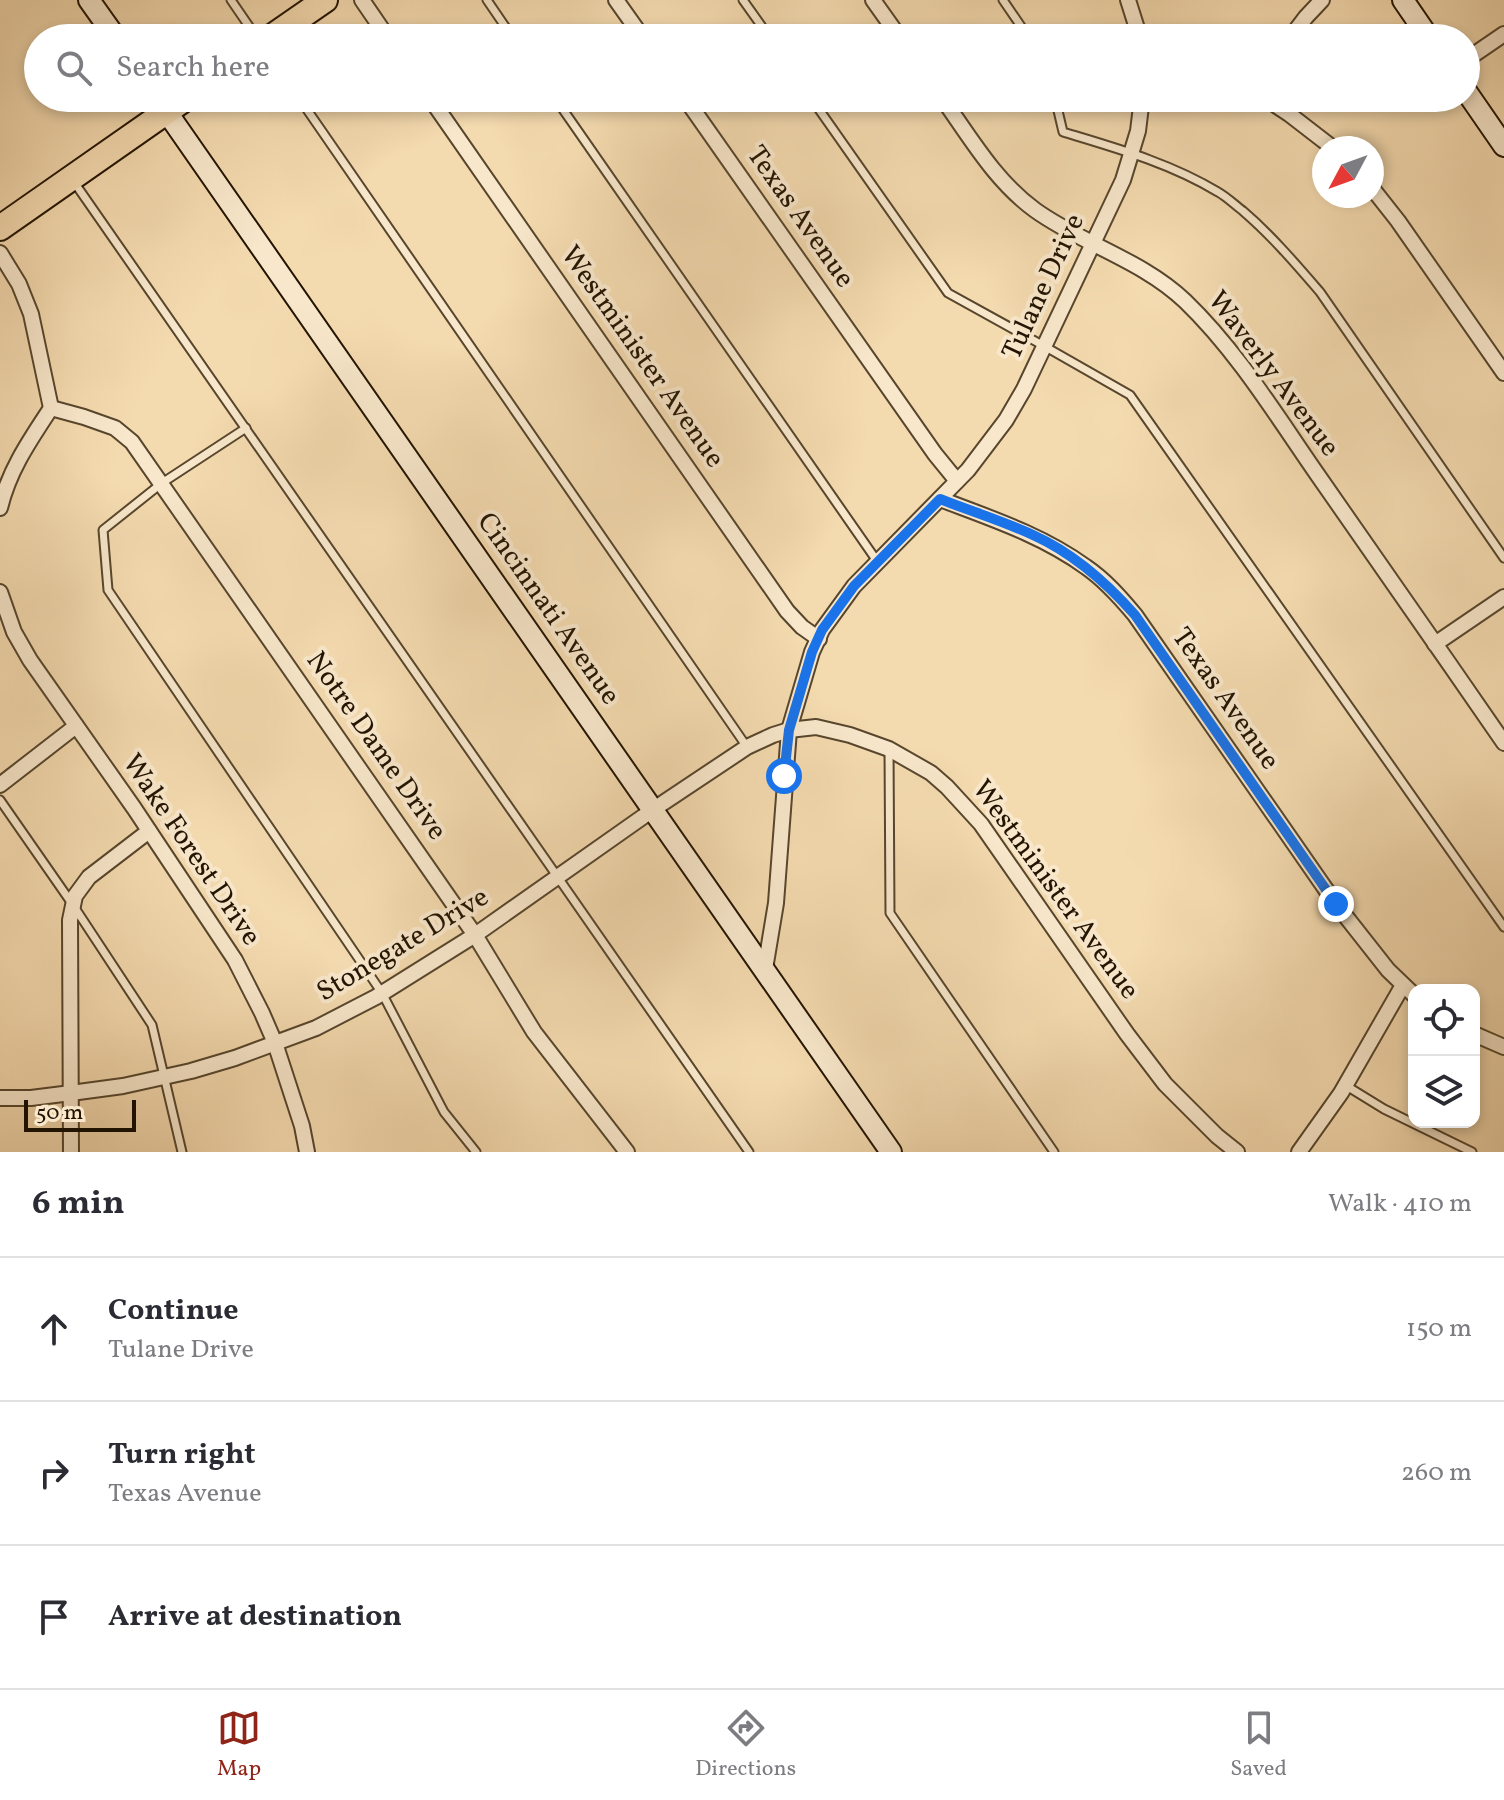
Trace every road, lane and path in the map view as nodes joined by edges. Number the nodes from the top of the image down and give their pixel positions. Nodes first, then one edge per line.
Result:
1 (89, 0) edge
2 (231, 0) edge
3 (325, 0) edge
4 (362, 0) edge
5 (487, 0) edge
6 (616, 0) edge
7 (743, 0) edge
8 (873, 0) edge
9 (1003, 0) edge
10 (1128, 0) edge
11 (1403, 0) edge
12 (1316, 2) edge
13 (106, 24) edge
14 (247, 24) edge
15 (290, 24) edge
16 (378, 24) edge
17 (503, 24) edge
18 (633, 24) edge
19 (760, 24) edge
20 (890, 24) edge
21 (1019, 24) edge
22 (1136, 24) edge
23 (1300, 24) edge
24 (1419, 24) edge
25 (1504, 34) edge
26 (1480, 50) edge
27 (1480, 111) edge
28 (157, 112) edge
29 (177, 112) edge
30 (309, 112) edge
31 (440, 112) edge
32 (565, 112) edge
33 (695, 112) edge
34 (821, 112) edge
35 (952, 112) edge
36 (1058, 112) edge
37 (1140, 112) edge
38 (1286, 112) edge
39 (1317, 136) edge
40 (1504, 146) edge
41 (1131, 153) junction
42 (71, 177) junction
43 (1384, 203) edge
44 (0, 228) edge
45 (1094, 243) junction
46 (0, 253) edge
47 (1044, 346) junction
48 (1504, 373) edge
49 (51, 408) junction
50 (246, 428) junction
51 (957, 481) junction
52 (162, 483) junction
53 (940, 499) junction
54 (0, 508) edge
55 (1504, 558) edge
56 (877, 561) junction
57 (0, 592) edge
58 (1504, 597) edge
59 (819, 639) junction
60 (1435, 644) junction
61 (76, 726) junction
62 (789, 730) junction
63 (1504, 743) edge
64 (747, 747) junction
65 (889, 749) junction
66 (0, 785) edge
67 (0, 800) edge
68 (654, 809) junction
69 (149, 831) junction
70 (558, 876) junction
71 (73, 905) junction
72 (1504, 927) edge
73 (475, 935) junction
74 (765, 969) junction
75 (1408, 990) edge
76 (382, 993) junction
77 (1480, 1037) edge
78 (275, 1043) junction
79 (1504, 1047) edge
80 (164, 1077) junction
81 (1345, 1085) junction
82 (71, 1093) junction
83 (0, 1098) edge
84 (71, 1152) edge
85 (182, 1152) edge
86 (307, 1152) edge
87 (476, 1152) edge
88 (627, 1152) edge
89 (749, 1152) edge
90 (891, 1152) edge
91 (1054, 1152) edge
92 (1237, 1152) edge
93 (1299, 1152) edge
94 (1472, 1152) edge

1 - 13 street
2 - 14 lane
3 - 15 main road
4 - 16 street
5 - 17 lane
6 - 18 street
7 - 19 lane
8 - 20 street
9 - 21 lane
10 - 22 street
11 - 24 street
12 - 23 street
25 - 26 street
27 - 40 street
28 - 42 main road
29 - 68 street, Cincinnati Avenue
30 - 64 lane
31 - 59 street, Westminister Avenue
32 - 56 lane
33 - 51 street, Texas Avenue
34 - 47 lane
35 - 45 street, Waverly Avenue
36 - 41 lane
37 - 41 street, Tulane Drive
38 - 39 street
41 - 45 street, Tulane Drive
41 - 55 lane
42 - 44 main road
42 - 50 lane
43 - 48 street
45 - 47 street, Tulane Drive
45 - 60 street, Waverly Avenue
46 - 49 street
47 - 51 street, Tulane Drive
47 - 72 lane
49 - 52 street, Notre Dame Drive
49 - 54 street
50 - 52 lane
50 - 70 lane
51 - 53 street, Tulane Drive
52 - 73 street, Notre Dame Drive
52 - 76 lane
53 - 56 street
53 - 75 street, Texas Avenue
56 - 59 street
57 - 61 street, Wake Forest Drive
58 - 60 street
59 - 62 street
60 - 63 street, Waverly Avenue
61 - 66 street
61 - 69 street, Wake Forest Drive
62 - 64 street, Stonegate Drive
62 - 65 street, Westminister Avenue
62 - 74 street
64 - 68 street, Stonegate Drive
65 - 91 lane
65 - 92 street, Westminister Avenue
67 - 71 lane
68 - 70 street, Stonegate Drive
68 - 74 street, Cincinnati Avenue
69 - 71 street
69 - 78 street, Wake Forest Drive
70 - 73 street, Stonegate Drive
70 - 89 lane
71 - 80 lane
71 - 82 street
73 - 76 street, Stonegate Drive
73 - 88 street, Notre Dame Drive
74 - 90 street, Cincinnati Avenue
75 - 81 street
76 - 78 street, Stonegate Drive
76 - 87 lane
77 - 79 street
78 - 80 street, Stonegate Drive
78 - 86 street, Wake Forest Drive
80 - 82 street, Stonegate Drive
80 - 85 lane
81 - 93 street
81 - 94 lane
82 - 83 street, Stonegate Drive
82 - 84 street

